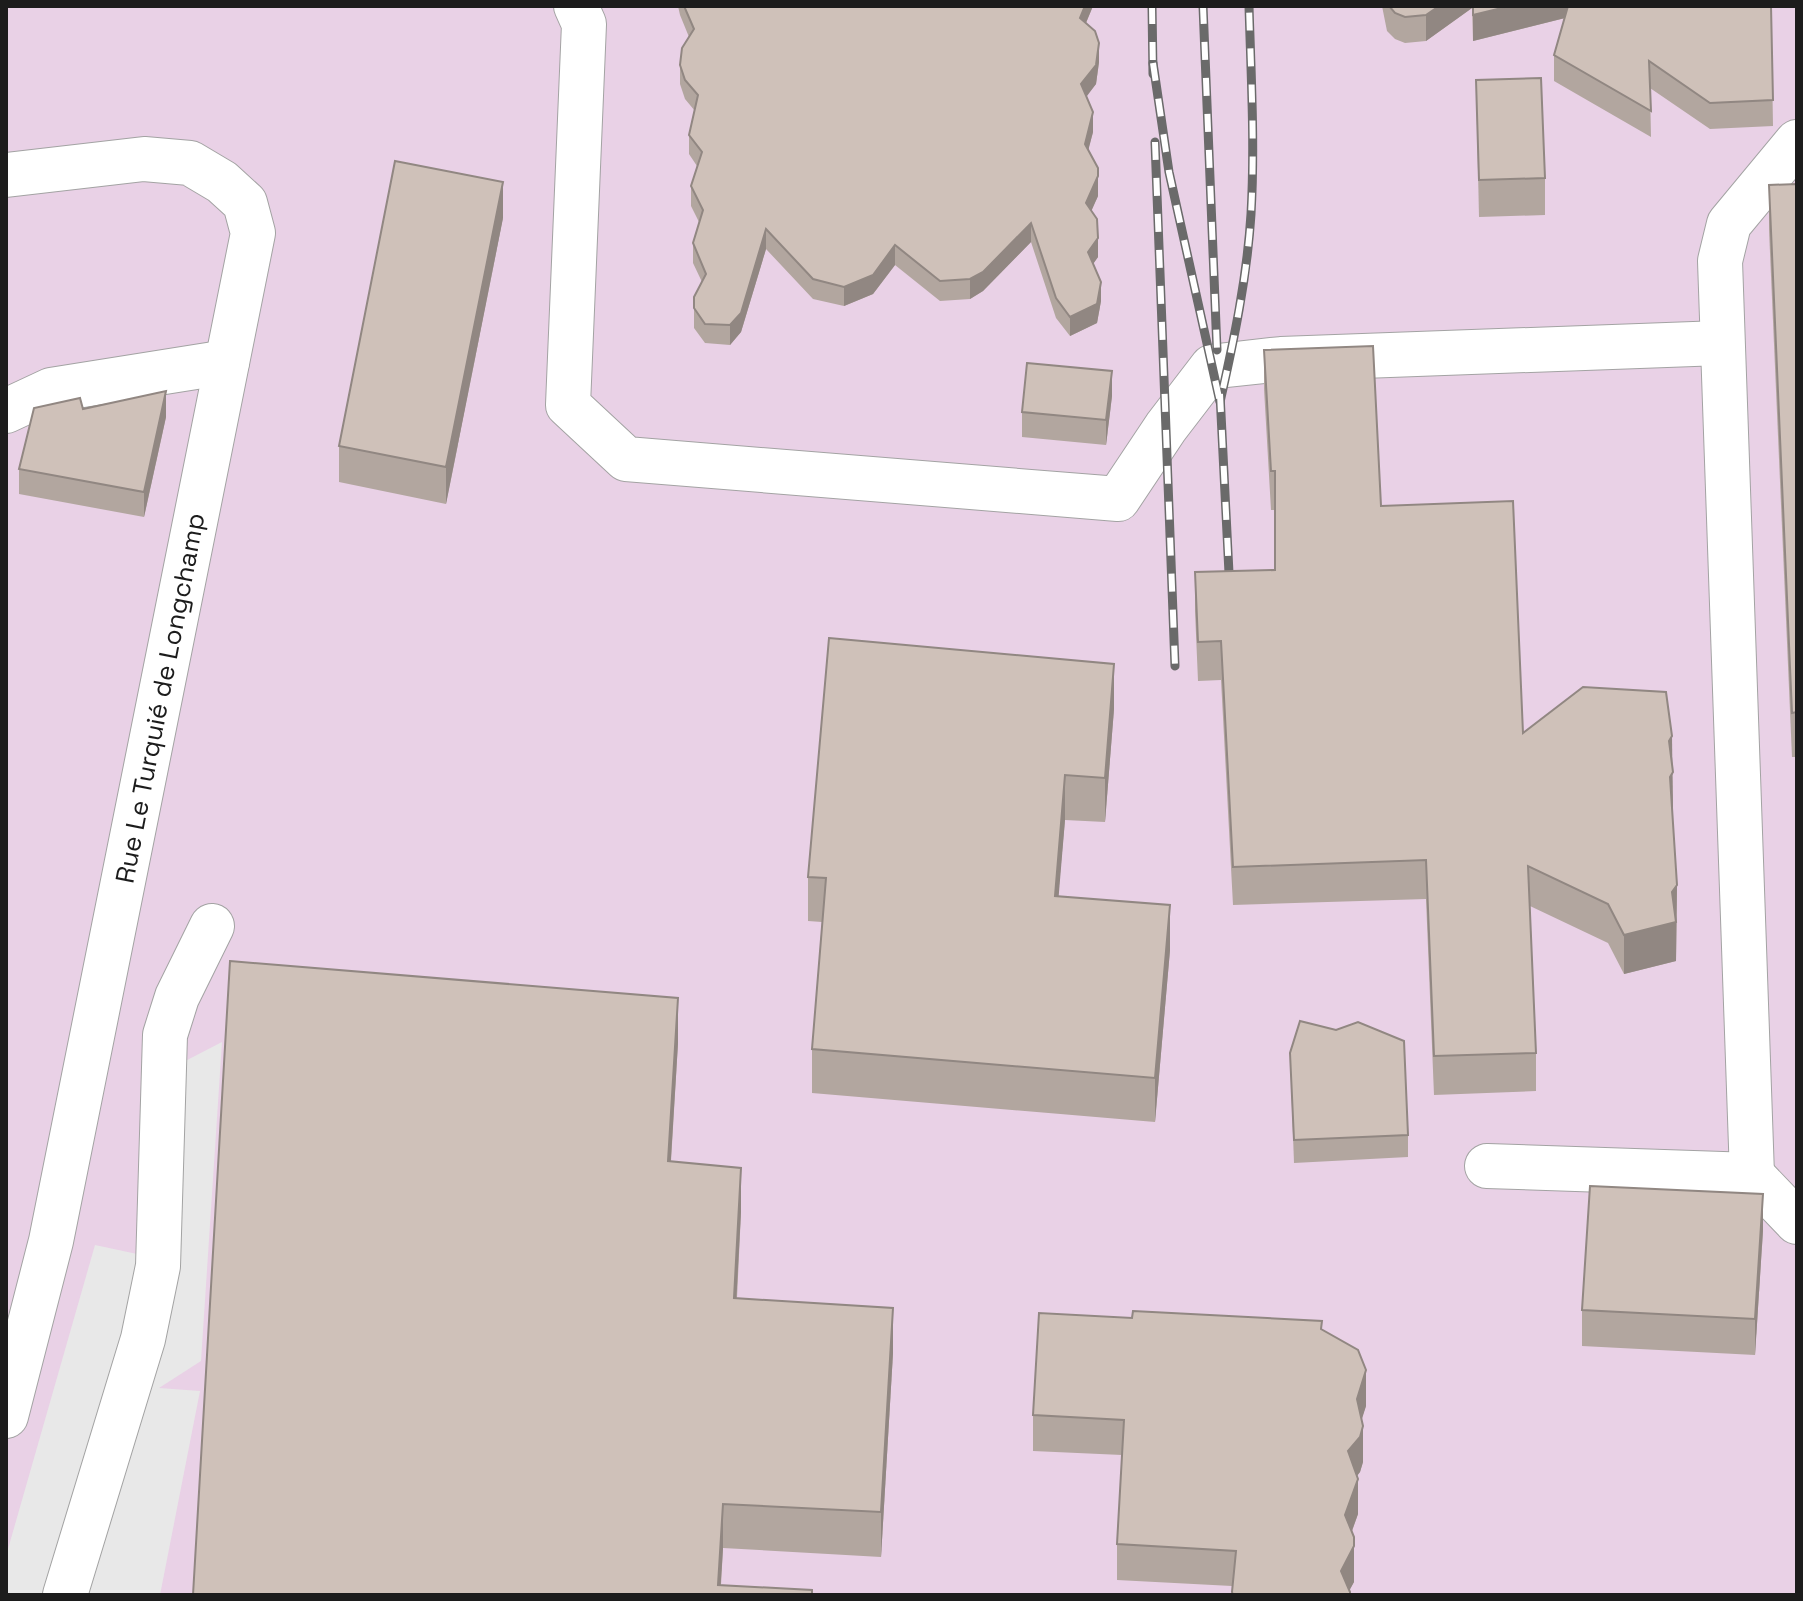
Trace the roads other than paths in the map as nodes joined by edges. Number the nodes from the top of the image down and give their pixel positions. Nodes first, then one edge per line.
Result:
1 (576, 6) edge
2 (1797, 142) edge
3 (14, 168) edge
4 (1721, 343) junction
5 (227, 362) junction
6 (6, 411) edge
7 (212, 926) dead end
8 (1487, 1166) dead end
9 (1752, 1175) junction
10 (1797, 1222) edge
11 (6, 1416) edge
12 (65, 1595) edge

1 - 4 street
2 - 4 street
3 - 5 street, Rue Le Turquié de Longchamp
4 - 9 street
5 - 6 street
5 - 11 street, Rue Le Turquié de Longchamp
7 - 12 street
8 - 9 street
9 - 10 street

